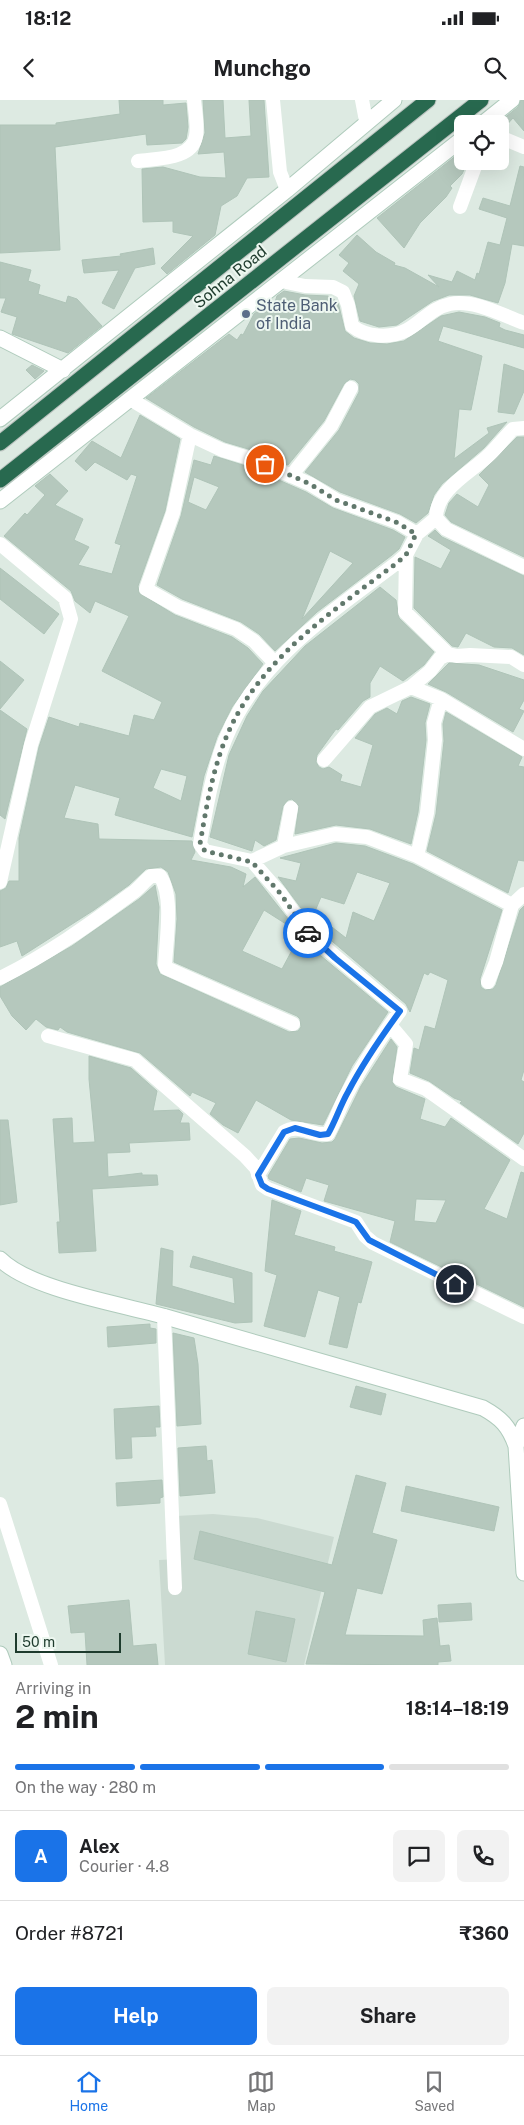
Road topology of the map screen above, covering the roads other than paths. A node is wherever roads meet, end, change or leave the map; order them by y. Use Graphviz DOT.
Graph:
graph roads {
  1 [pos="194,100"];
  2 [pos="273,100"];
  3 [pos="362,100"];
  4 [pos="394,100"];
  5 [pos="428,100"];
  6 [pos="481,100"];
  7 [pos="512,100"];
  8 [pos="493,115"];
  9 [pos="366,121"];
  10 [pos="509,140"];
  11 [pos="454,145"];
  12 [pos="524,146"];
  13 [pos="138,161"];
  14 [pos="474,170"];
  15 [pos="287,190"];
  16 [pos="460,207"];
  17 [pos="281,281"];
  18 [pos="524,323"];
  19 [pos="0,338"];
  20 [pos="63,370"];
  21 [pos="350,388"];
  22 [pos="130,399"];
  23 [pos="0,419"];
  24 [pos="524,428"];
  25 [pos="190,435"];
  26 [pos="0,443"];
  27 [pos="291,476"];
  28 [pos="0,480"];
  29 [pos="0,501"];
  30 [pos="436,518"];
  31 [pos="416,534"];
  32 [pos="0,544"];
  33 [pos="406,555"];
  34 [pos="524,568"];
  35 [pos="448,654"];
  36 [pos="275,663"];
  37 [pos="524,665"];
  38 [pos="411,687"];
  39 [pos="441,699"];
  40 [pos="524,749"];
  41 [pos="324,760"];
  42 [pos="291,808"];
  43 [pos="284,846"];
  44 [pos="417,856"];
  45 [pos="252,862"];
  46 [pos="0,882"];
  47 [pos="524,894"];
  48 [pos="512,905"];
  49 [pos="0,978"];
  50 [pos="488,982"];
  51 [pos="292,1024"];
  52 [pos="390,1025"];
  53 [pos="48,1036"];
  54 [pos="524,1159"];
  55 [pos="258,1175"];
  56 [pos="0,1259"];
  57 [pos="164,1316"];
  58 [pos="524,1317"];
  59 [pos="524,1426"];
  60 [pos="516,1446"];
  61 [pos="0,1504"];
  62 [pos="524,1573"];
  63 [pos="175,1588"];
  64 [pos="0,1654"];
  65 [pos="4,1665"];
  66 [pos="52,1665"];
  1 -- 13 [label="street"];
  2 -- 15 [label="street"];
  3 -- 9 [label="street"];
  4 -- 9 [label="main road"];
  5 -- 26 [label="highway, Sohna Road"];
  6 -- 28 [label="highway, Sohna Road"];
  7 -- 8 [label="main road"];
  9 -- 15 [label="main road"];
  10 -- 12 [label="street"];
  11 -- 17 [label="main road"];
  14 -- 16 [label="street"];
  15 -- 20 [label="main road"];
  17 -- 18 [label="street"];
  17 -- 22 [label="main road"];
  19 -- 20 [label="main road"];
  20 -- 23 [label="main road"];
  21 -- 27 [label="street"];
  22 -- 25 [label="street"];
  22 -- 29 [label="main road"];
  24 -- 30 [label="street"];
  25 -- 27 [label="street"];
  25 -- 36 [label="street"];
  27 -- 31 [label="street"];
  30 -- 31 [label="street"];
  30 -- 34 [label="street"];
  31 -- 33 [label="street"];
  32 -- 46 [label="street"];
  33 -- 35 [label="street"];
  33 -- 36 [label="street"];
  35 -- 37 [label="street"];
  35 -- 38 [label="street"];
  36 -- 45 [label="street"];
  38 -- 39 [label="street"];
  38 -- 41 [label="street"];
  39 -- 40 [label="street"];
  39 -- 44 [label="street"];
  42 -- 43 [label="street"];
  43 -- 44 [label="street"];
  43 -- 45 [label="street"];
  44 -- 48 [label="street"];
  45 -- 52 [label="street"];
  47 -- 48 [label="street"];
  48 -- 50 [label="street"];
  49 -- 51 [label="street"];
  52 -- 54 [label="street"];
  52 -- 55 [label="street"];
  53 -- 55 [label="street"];
  55 -- 58 [label="street"];
  56 -- 57 [label="main road"];
  57 -- 60 [label="main road"];
  57 -- 63 [label="street"];
  59 -- 60 [label="main road"];
  60 -- 62 [label="main road"];
  61 -- 66 [label="street"];
  64 -- 65 [label="main road"];
}
